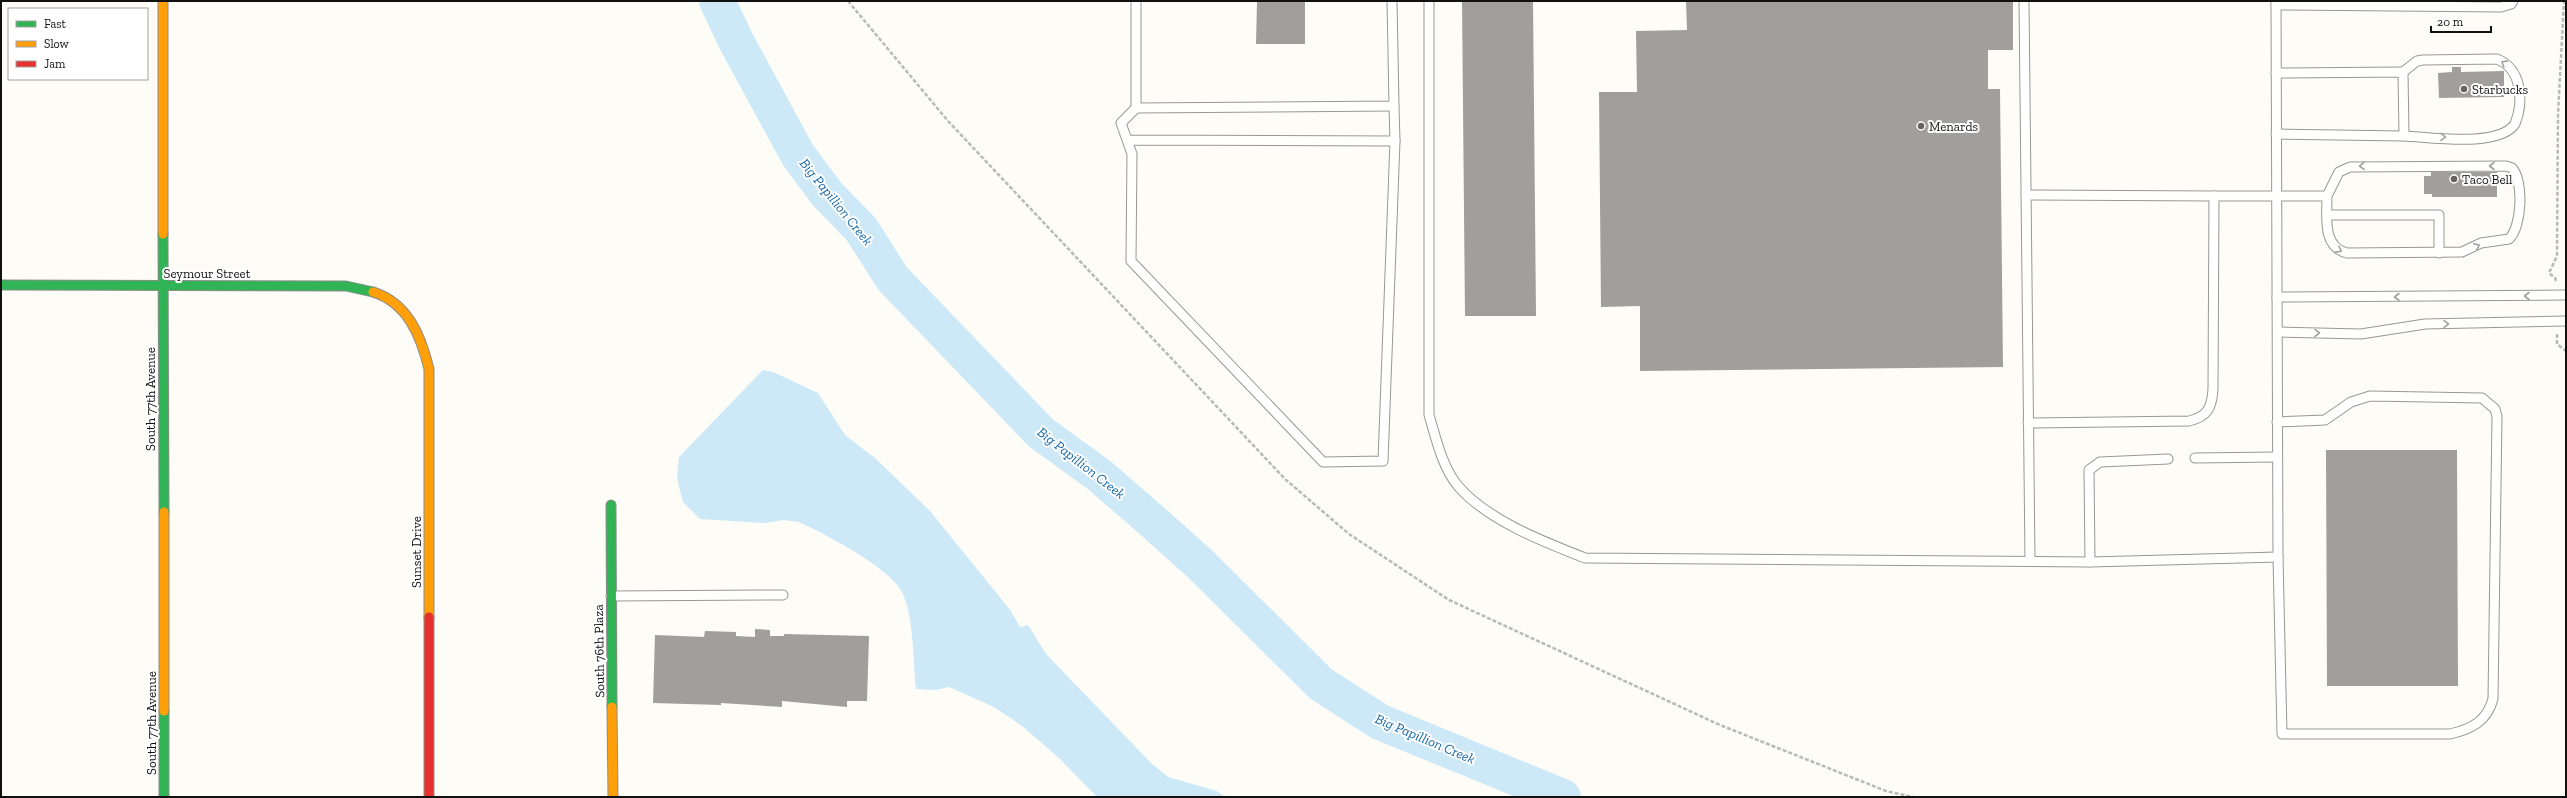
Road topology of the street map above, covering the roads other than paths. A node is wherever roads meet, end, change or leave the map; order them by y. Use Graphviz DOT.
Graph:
graph roads {
  1 [pos="163,1"];
  2 [pos="1136,1"];
  3 [pos="1392,1"];
  4 [pos="1429,1"];
  5 [pos="2024,1"];
  6 [pos="2513,1"];
  7 [pos="2276,3"];
  8 [pos="2403,72"];
  9 [pos="2276,73"];
  10 [pos="1394,106"];
  11 [pos="1136,108"];
  12 [pos="2276,134"];
  13 [pos="2404,136"];
  14 [pos="1127,140"];
  15 [pos="1395,141"];
  16 [pos="2026,196"];
  17 [pos="2214,196"];
  18 [pos="2277,196"];
  19 [pos="2327,196"];
  20 [pos="2327,215"];
  21 [pos="2439,253"];
  22 [pos="1,285"];
  23 [pos="162,286"];
  24 [pos="2566,295"];
  25 [pos="2277,298"];
  26 [pos="405,312"];
  27 [pos="2566,321"];
  28 [pos="2278,332"];
  29 [pos="2277,422"];
  30 [pos="2028,423"];
  31 [pos="2277,457"];
  32 [pos="2195,458"];
  33 [pos="2168,459"];
  34 [pos="610,505"];
  35 [pos="2278,556"];
  36 [pos="2030,561"];
  37 [pos="2090,562"];
  38 [pos="783,595"];
  39 [pos="611,596"];
  40 [pos="164,797"];
  41 [pos="429,797"];
  42 [pos="613,797"];
  1 -- 23 [label="street, South 77th Avenue"];
  2 -- 11 [label="lane"];
  3 -- 10 [label="lane"];
  4 -- 36 [label="lane"];
  5 -- 16 [label="lane"];
  6 -- 7 [label="lane"];
  7 -- 9 [label="lane"];
  8 -- 9 [label="lane"];
  8 -- 13 [label="lane"];
  13 -- 8 [label="lane, one-way"];
  9 -- 12 [label="lane"];
  10 -- 11 [label="lane"];
  10 -- 15 [label="lane"];
  11 -- 14 [label="lane"];
  12 -- 13 [label="lane"];
  12 -- 18 [label="lane"];
  14 -- 15 [label="lane"];
  14 -- 15 [label="lane"];
  16 -- 17 [label="lane"];
  16 -- 30 [label="lane"];
  17 -- 18 [label="lane"];
  17 -- 30 [label="lane"];
  18 -- 19 [label="lane"];
  18 -- 25 [label="lane"];
  19 -- 20 [label="lane"];
  21 -- 19 [label="lane, one-way"];
  20 -- 21 [label="lane, one-way"];
  20 -- 21 [label="lane"];
  22 -- 23 [label="street, Seymour Street"];
  23 -- 26 [label="street, Seymour Street"];
  23 -- 40 [label="street, South 77th Avenue"];
  24 -- 25 [label="lane, one-way"];
  25 -- 28 [label="lane"];
  26 -- 41 [label="street, Sunset Drive"];
  28 -- 27 [label="lane, one-way"];
  28 -- 29 [label="lane"];
  29 -- 31 [label="lane"];
  29 -- 35 [label="lane"];
  30 -- 36 [label="lane"];
  31 -- 32 [label="lane"];
  31 -- 35 [label="lane"];
  33 -- 37 [label="lane"];
  34 -- 39 [label="street, South 76th Plaza"];
  35 -- 37 [label="lane"];
  36 -- 37 [label="lane"];
  38 -- 39 [label="lane"];
  39 -- 42 [label="street, South 76th Plaza"];
}
